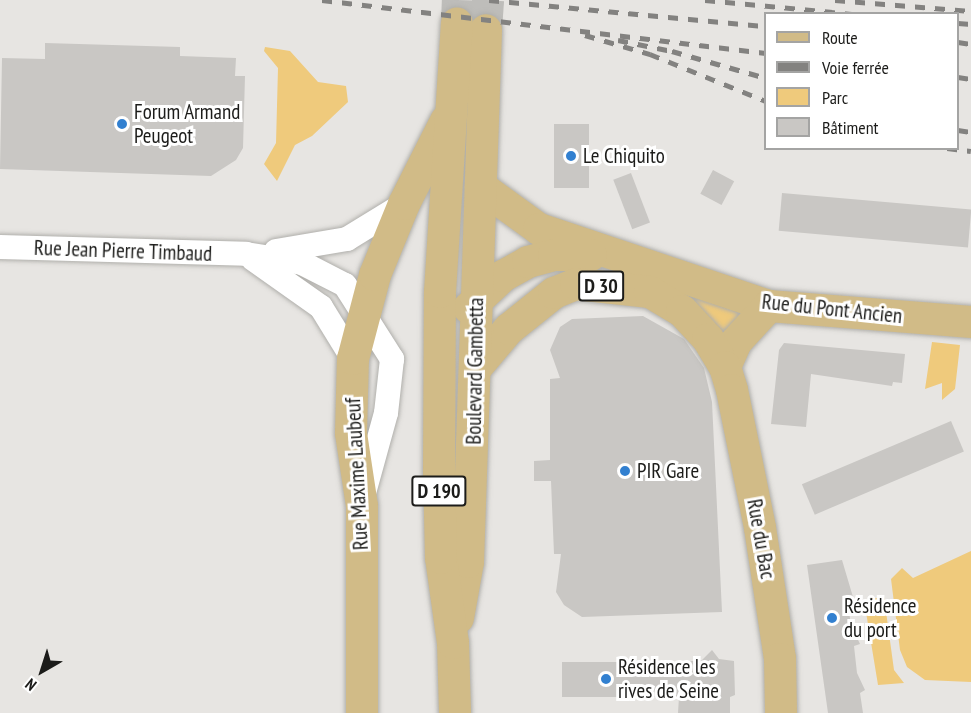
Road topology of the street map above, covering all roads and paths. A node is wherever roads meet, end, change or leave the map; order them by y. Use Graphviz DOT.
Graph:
graph roads {
  1 [pos="452,109"];
  2 [pos="481,187"];
  3 [pos="404,204"];
  4 [pos="0,247"];
  5 [pos="246,254"];
  6 [pos="627,257"];
  7 [pos="476,300"];
  8 [pos="770,306"];
  9 [pos="364,310"];
  10 [pos="971,322"];
  11 [pos="440,339"];
  12 [pos="354,359"];
  13 [pos="725,367"];
  14 [pos="476,368"];
  15 [pos="362,506"];
  16 [pos="453,643"];
  17 [pos="362,713"];
  18 [pos="455,713"];
  19 [pos="781,713"];
  1 -- 2 [label="main road, Boulevard Gambetta / D 190"];
  1 -- 3 [label="main road, Rue Maxime Laubeuf"];
  1 -- 11 [label="main road, Boulevard Gambetta / D 190"];
  2 -- 6 [label="main road, Rue du Pont Ancien / D 30"];
  2 -- 7 [label="main road, Boulevard Gambetta / D 190"];
  3 -- 5 [label="street, Rue Jean Pierre Timbaud"];
  3 -- 9 [label="main road, Rue Maxime Laubeuf"];
  4 -- 5 [label="street, Rue Jean Pierre Timbaud"];
  5 -- 9 [label="street, Rue Jean Pierre Timbaud"];
  5 -- 12 [label="street"];
  6 -- 7 [label="main road, Rue du Pont Ancien / D 30"];
  6 -- 8 [label="main road, Rue du Pont Ancien / D 30"];
  7 -- 11 [label="main road, Rue du Pont Ancien / D 30"];
  7 -- 14 [label="main road, Boulevard Gambetta / D 190"];
  8 -- 10 [label="main road, Rue du Pont Ancien / D 30"];
  8 -- 13 [label="main road"];
  9 -- 12 [label="main road, Rue Maxime Laubeuf"];
  9 -- 15 [label="street, Rue Jean Pierre Timbaud"];
  11 -- 16 [label="main road, Boulevard Gambetta / D 190"];
  12 -- 15 [label="main road, Rue Maxime Laubeuf"];
  13 -- 14 [label="main road, D 30"];
  13 -- 19 [label="main road, Rue du Bac"];
  14 -- 16 [label="main road, Boulevard Gambetta / D 190"];
  15 -- 17 [label="main road, Rue Maxime Laubeuf"];
  16 -- 18 [label="main road, D 190"];
}
